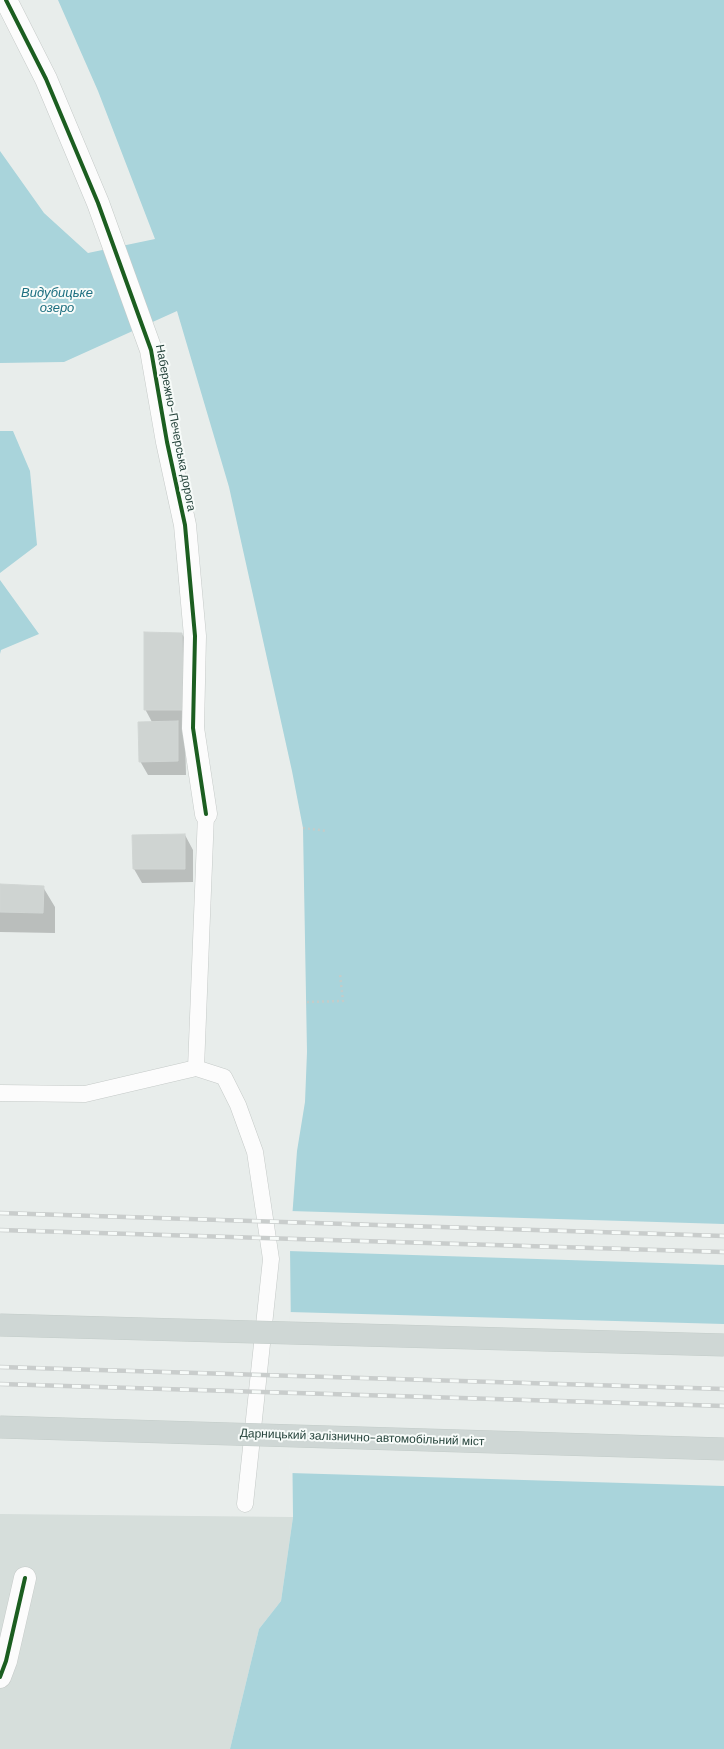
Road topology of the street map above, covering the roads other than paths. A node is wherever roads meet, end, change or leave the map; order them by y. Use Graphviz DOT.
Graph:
graph roads {
  1 [pos="6,0"];
  2 [pos="206,814"];
  3 [pos="196,1068"];
  4 [pos="0,1093"];
  5 [pos="0,1324"];
  6 [pos="724,1345"];
  7 [pos="0,1427"];
  8 [pos="724,1449"];
  9 [pos="245,1504"];
  10 [pos="25,1578"];
  11 [pos="0,1677"];
  1 -- 2 [label="street, Набережно-Печерська дорога"];
  2 -- 3 [label="lane"];
  3 -- 4 [label="lane"];
  3 -- 9 [label="lane"];
  5 -- 6 [label="main road, bridge"];
  7 -- 8 [label="main road, Дарницький залізнично-автомобільний міст, bridge"];
  10 -- 11 [label="street"];
}
